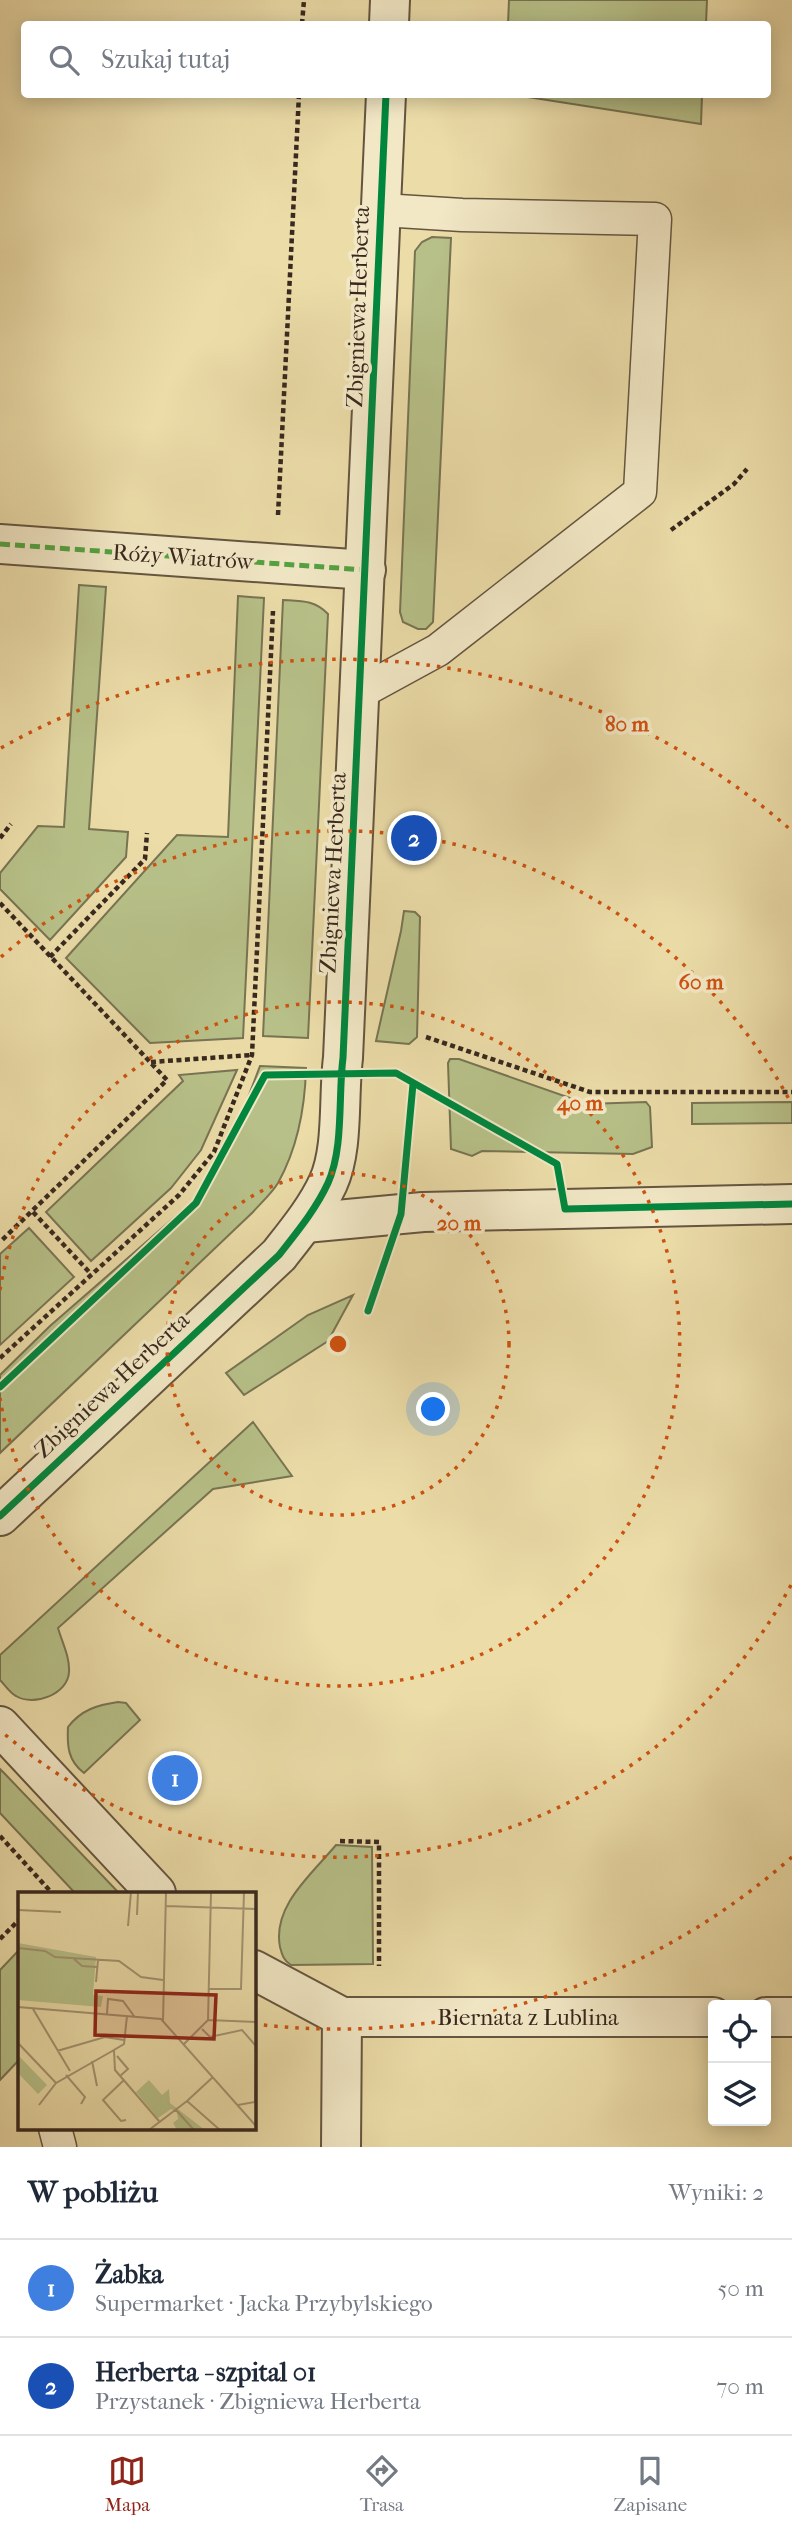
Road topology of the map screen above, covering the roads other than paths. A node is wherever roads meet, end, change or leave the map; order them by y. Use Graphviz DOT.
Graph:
graph roads {
  1 [pos="390,0"];
  2 [pos="389,21"];
  3 [pos="386,98"];
  4 [pos="382,209"];
  5 [pos="0,544"];
  6 [pos="366,570"];
  7 [pos="361,692"];
  8 [pos="792,1204"];
  9 [pos="305,1223"];
  10 [pos="0,1516"];
  11 [pos="0,1726"];
  12 [pos="155,1892"];
  13 [pos="256,1971"];
  14 [pos="342,2017"];
  15 [pos="708,2017"];
  16 [pos="771,2017"];
  17 [pos="792,2017"];
  18 [pos="56,2130"];
  19 [pos="60,2147"];
  20 [pos="341,2147"];
  1 -- 2 [label="street"];
  3 -- 4 [label="street, Zbigniewa Herberta"];
  4 -- 6 [label="street, Zbigniewa Herberta"];
  4 -- 7 [label="lane"];
  5 -- 6 [label="street, Róży Wiatrów"];
  6 -- 7 [label="street, Zbigniewa Herberta"];
  7 -- 9 [label="street, Zbigniewa Herberta"];
  8 -- 9 [label="street"];
  9 -- 10 [label="street, Zbigniewa Herberta"];
  11 -- 12 [label="street"];
  13 -- 14 [label="street"];
  14 -- 15 [label="street, Biernata z Lublina"];
  14 -- 20 [label="street"];
  16 -- 17 [label="street"];
  18 -- 19 [label="lane"];
}
